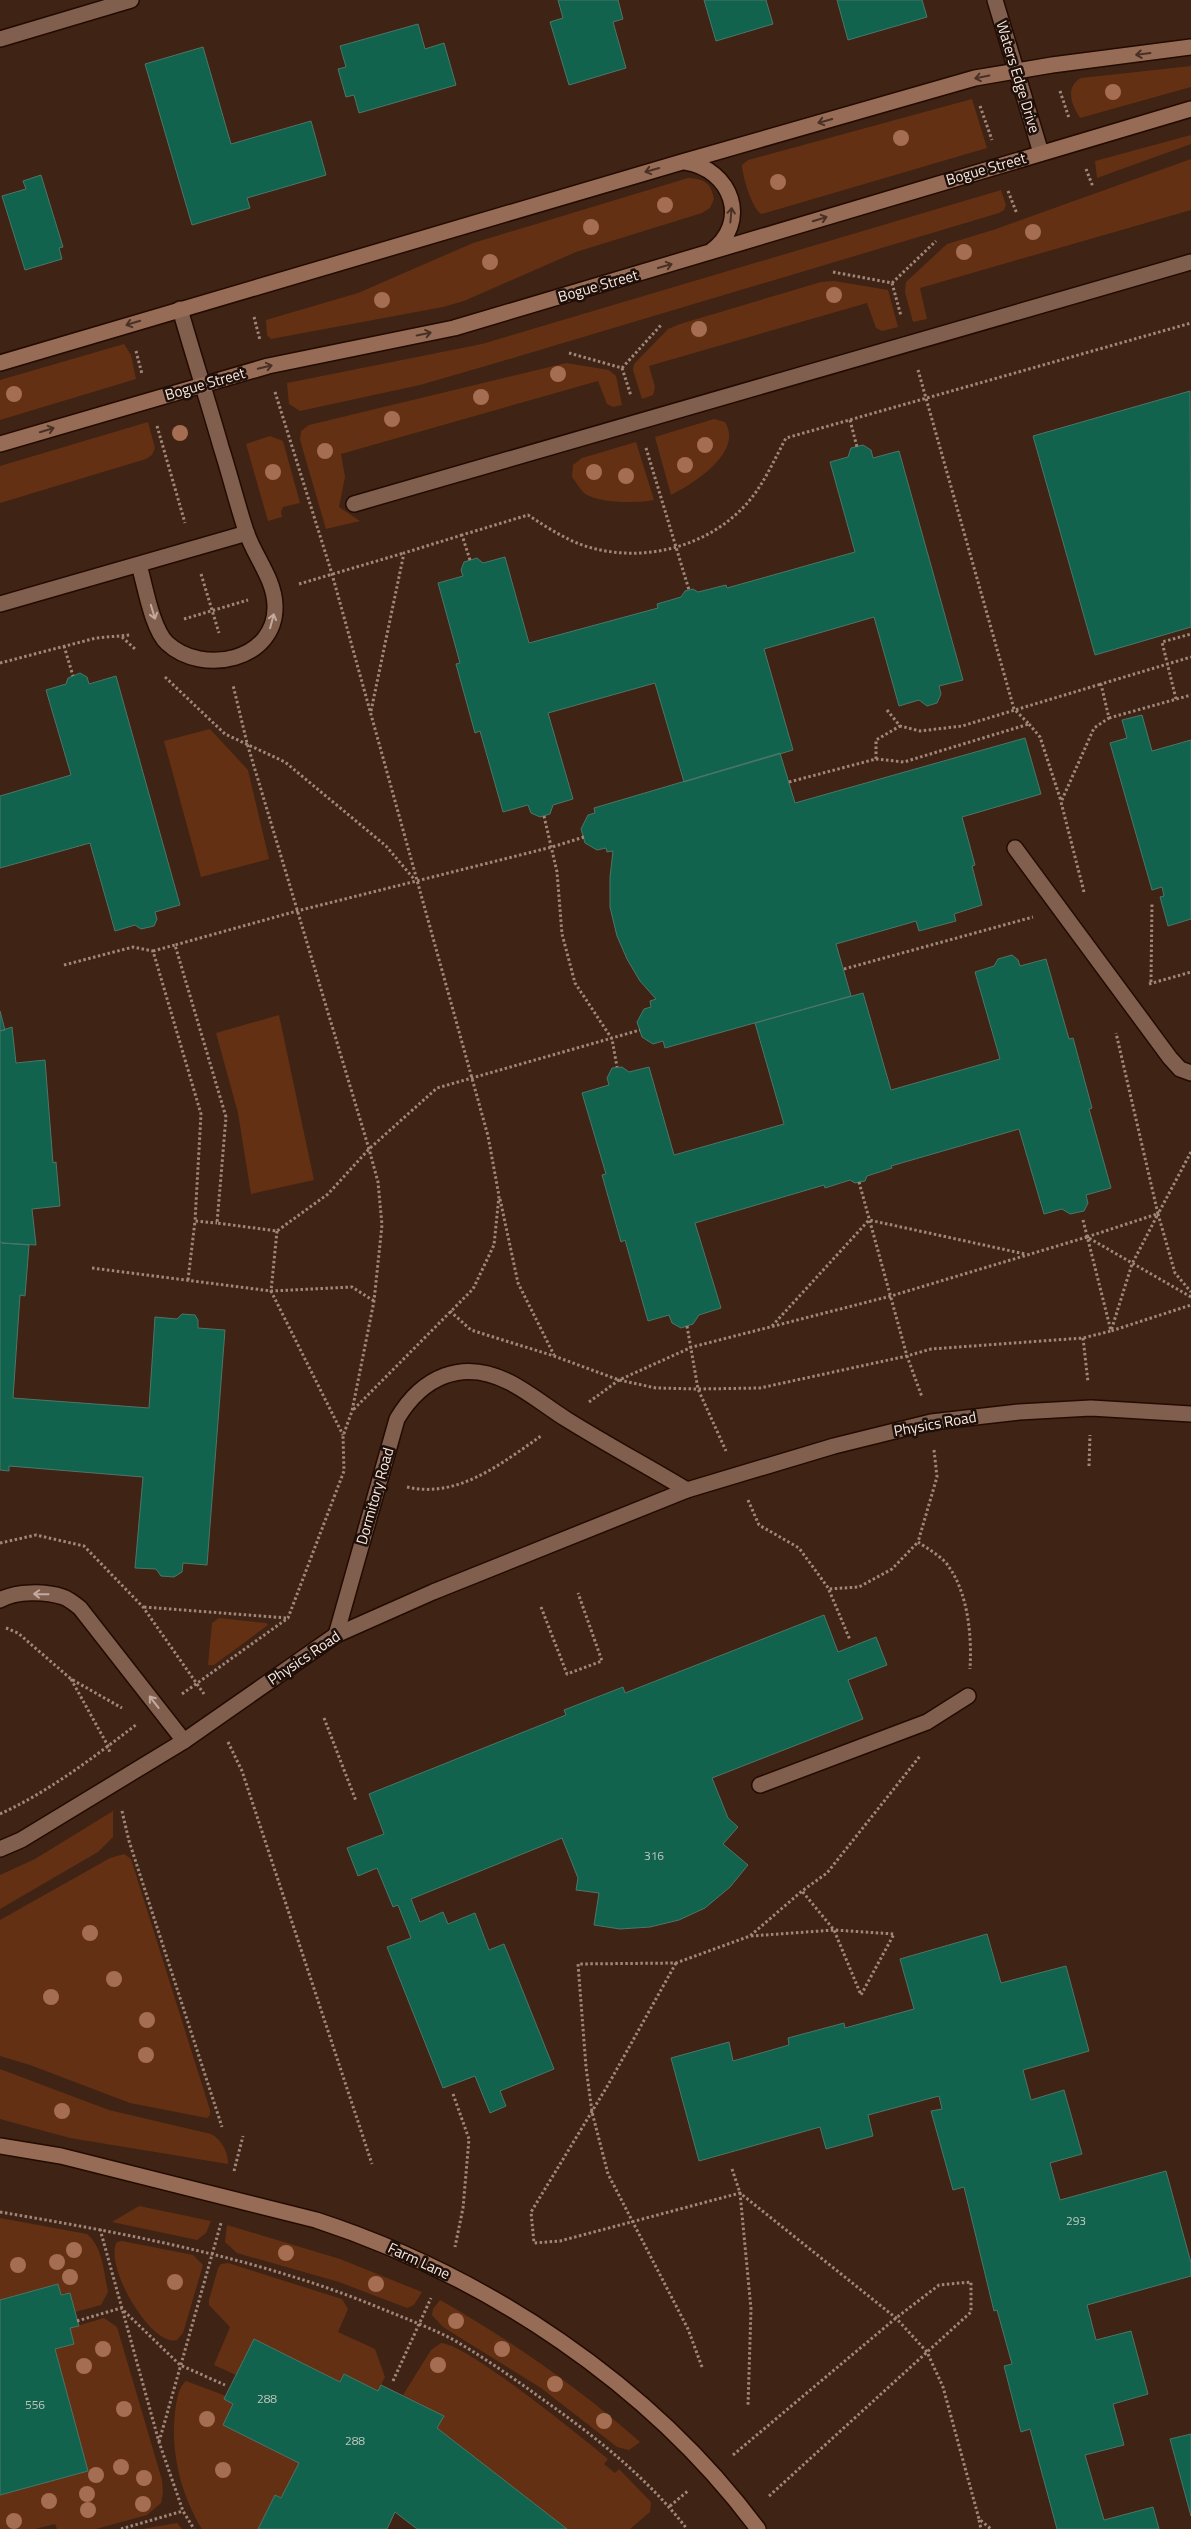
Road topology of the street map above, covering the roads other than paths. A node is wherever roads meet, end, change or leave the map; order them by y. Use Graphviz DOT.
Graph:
graph roads {
  1 [pos="131,0"];
  2 [pos="995,0"];
  3 [pos="0,39"];
  4 [pos="1191,47"];
  5 [pos="1015,70"];
  6 [pos="1191,109"];
  7 [pos="1041,153"];
  8 [pos="682,162"];
  9 [pos="706,254"];
  10 [pos="1191,262"];
  11 [pos="180,309"];
  12 [pos="0,363"];
  13 [pos="201,385"];
  14 [pos="0,444"];
  15 [pos="354,504"];
  16 [pos="246,533"];
  17 [pos="139,565"];
  18 [pos="0,604"];
  19 [pos="1014,848"];
  20 [pos="1191,1073"];
  21 [pos="1191,1414"];
  22 [pos="687,1490"];
  23 [pos="0,1600"];
  24 [pos="336,1635"];
  25 [pos="968,1696"];
  26 [pos="184,1741"];
  27 [pos="760,1784"];
  28 [pos="0,1849"];
  29 [pos="0,2146"];
  30 [pos="758,2529"];
  1 -- 3 [label="street"];
  2 -- 5 [label="street, Waters Edge Drive"];
  4 -- 5 [label="street, one-way"];
  5 -- 7 [label="street, Waters Edge Drive"];
  5 -- 8 [label="street, one-way"];
  6 -- 7 [label="street, Bogue Street"];
  9 -- 7 [label="street, Bogue Street, one-way"];
  9 -- 8 [label="street, one-way"];
  8 -- 11 [label="street, one-way"];
  13 -- 9 [label="street, Bogue Street, one-way"];
  10 -- 15 [label="street"];
  11 -- 12 [label="street, one-way"];
  11 -- 13 [label="street"];
  14 -- 13 [label="street, Bogue Street, one-way"];
  13 -- 16 [label="street"];
  16 -- 17 [label="street"];
  17 -- 16 [label="street, one-way"];
  17 -- 18 [label="street"];
  19 -- 20 [label="street"];
  21 -- 22 [label="street, Physics Road"];
  22 -- 24 [label="street, Physics Road"];
  22 -- 24 [label="street, Dormitory Road"];
  26 -- 23 [label="street, one-way"];
  24 -- 26 [label="street, Physics Road"];
  25 -- 27 [label="street"];
  26 -- 28 [label="street, Physics Road"];
  29 -- 30 [label="street, Farm Lane"];
}
